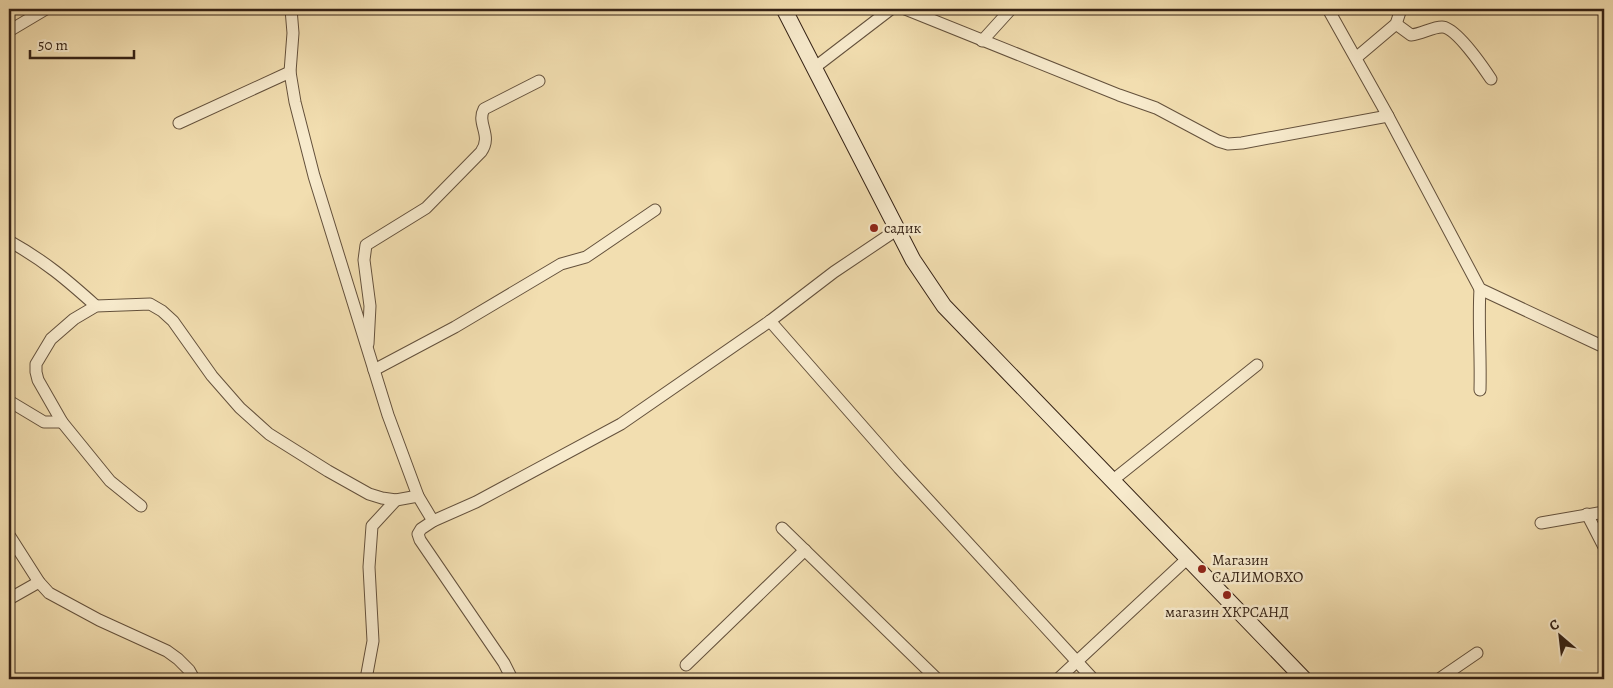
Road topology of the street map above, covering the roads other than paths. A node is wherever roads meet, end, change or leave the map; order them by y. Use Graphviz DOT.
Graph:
graph roads {
  1 [pos="46,9"];
  2 [pos="291,9"];
  3 [pos="784,9"];
  4 [pos="891,9"];
  5 [pos="905,9"];
  6 [pos="1011,9"];
  7 [pos="1328,9"];
  8 [pos="1400,9"];
  9 [pos="1396,24"];
  10 [pos="9,31"];
  11 [pos="982,41"];
  12 [pos="1357,57"];
  13 [pos="814,68"];
  14 [pos="290,72"];
  15 [pos="1491,79"];
  16 [pos="539,81"];
  17 [pos="1388,116"];
  18 [pos="179,123"];
  19 [pos="656,210"];
  20 [pos="898,230"];
  21 [pos="9,241"];
  22 [pos="1480,289"];
  23 [pos="96,306"];
  24 [pos="770,321"];
  25 [pos="1604,347"];
  26 [pos="367,353"];
  27 [pos="1256,365"];
  28 [pos="374,370"];
  29 [pos="1480,390"];
  30 [pos="9,401"];
  31 [pos="62,422"];
  32 [pos="1113,480"];
  33 [pos="418,496"];
  34 [pos="396,500"];
  35 [pos="141,506"];
  36 [pos="1604,512"];
  37 [pos="1587,514"];
  38 [pos="433,521"];
  39 [pos="1541,522"];
  40 [pos="782,528"];
  41 [pos="9,535"];
  42 [pos="1604,547"];
  43 [pos="805,550"];
  44 [pos="1188,558"];
  45 [pos="39,582"];
  46 [pos="9,600"];
  47 [pos="1477,653"];
  48 [pos="1076,661"];
  49 [pos="686,665"];
  50 [pos="194,679"];
  51 [pos="366,679"];
  52 [pos="512,679"];
  53 [pos="937,679"];
  54 [pos="1058,679"];
  55 [pos="1093,679"];
  56 [pos="1304,679"];
  57 [pos="1439,679"];
  1 -- 10 [label="street"];
  2 -- 14 [label="street"];
  3 -- 13 [label="street"];
  4 -- 13 [label="street"];
  5 -- 11 [label="street"];
  6 -- 11 [label="street"];
  7 -- 12 [label="street"];
  8 -- 9 [label="street"];
  9 -- 12 [label="street"];
  9 -- 15 [label="street"];
  11 -- 17 [label="street"];
  12 -- 17 [label="street"];
  13 -- 20 [label="street"];
  14 -- 18 [label="street"];
  14 -- 26 [label="street"];
  16 -- 26 [label="street"];
  17 -- 22 [label="street"];
  19 -- 28 [label="street"];
  20 -- 24 [label="street"];
  20 -- 32 [label="street"];
  21 -- 23 [label="street"];
  22 -- 25 [label="street"];
  22 -- 29 [label="street"];
  23 -- 31 [label="street"];
  23 -- 34 [label="street"];
  24 -- 38 [label="street"];
  24 -- 48 [label="street"];
  26 -- 28 [label="street"];
  27 -- 32 [label="street"];
  28 -- 33 [label="street"];
  30 -- 31 [label="street"];
  31 -- 35 [label="street"];
  32 -- 44 [label="street"];
  33 -- 34 [label="street"];
  33 -- 38 [label="street"];
  34 -- 51 [label="street"];
  36 -- 37 [label="street"];
  37 -- 39 [label="street"];
  37 -- 42 [label="street"];
  38 -- 52 [label="street"];
  40 -- 43 [label="street"];
  41 -- 45 [label="street"];
  43 -- 49 [label="street"];
  43 -- 53 [label="street"];
  44 -- 48 [label="street"];
  44 -- 56 [label="street"];
  45 -- 46 [label="street"];
  45 -- 50 [label="street"];
  47 -- 57 [label="street"];
  48 -- 54 [label="street"];
  48 -- 55 [label="street"];
}
